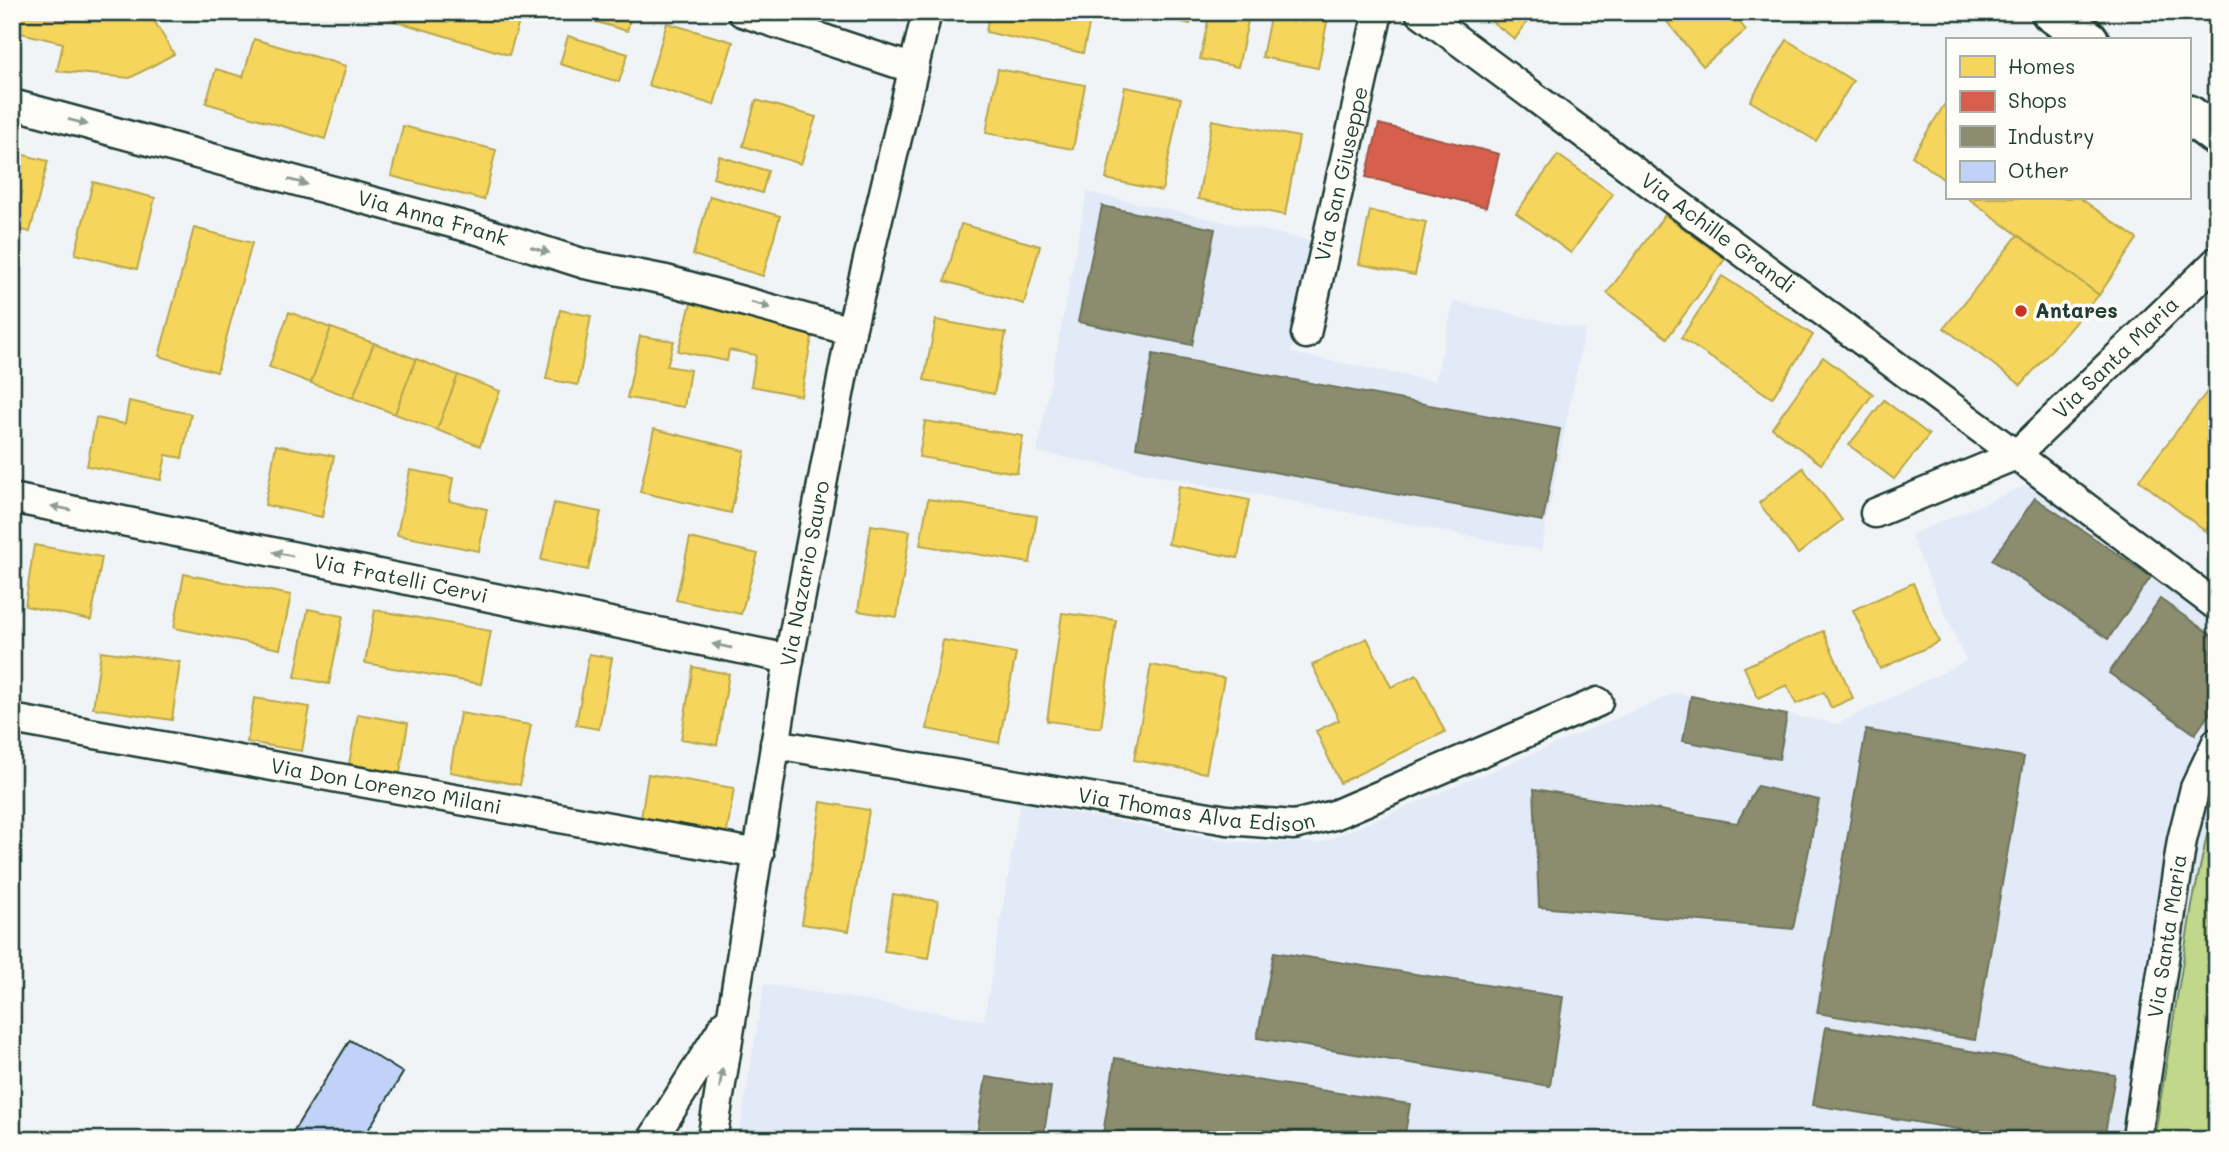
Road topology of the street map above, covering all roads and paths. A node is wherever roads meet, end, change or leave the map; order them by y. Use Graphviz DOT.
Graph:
graph roads {
  1 [pos="742,12"];
  2 [pos="927,12"];
  3 [pos="1378,12"];
  4 [pos="1420,12"];
  5 [pos="2051,12"];
  6 [pos="2086,38"];
  7 [pos="914,69"];
  8 [pos="12,104"];
  9 [pos="2190,116"];
  10 [pos="2217,136"];
  11 [pos="2217,261"];
  12 [pos="851,331"];
  13 [pos="1306,334"];
  14 [pos="2016,455"];
  15 [pos="12,498"];
  16 [pos="1875,513"];
  17 [pos="2217,606"];
  18 [pos="789,659"];
  19 [pos="1598,702"];
  20 [pos="12,719"];
  21 [pos="2217,742"];
  22 [pos="775,744"];
  23 [pos="759,854"];
  24 [pos="730,1016"];
  25 [pos="2137,1137"];
  26 [pos="652,1140"];
  27 [pos="712,1140"];
  1 -- 7 [label="street"];
  2 -- 7 [label="street, Via Nazario Sauro"];
  3 -- 13 [label="street, Via San Giuseppe"];
  4 -- 14 [label="street, Via Achille Grandi"];
  5 -- 6 [label="main road"];
  7 -- 12 [label="street, Via Nazario Sauro"];
  8 -- 12 [label="street, Via Anna Frank, one-way"];
  9 -- 10 [label="main road"];
  11 -- 14 [label="street, Via Santa Maria"];
  12 -- 18 [label="street, Via Nazario Sauro"];
  14 -- 16 [label="street, Via Santa Maria"];
  14 -- 17 [label="street"];
  18 -- 15 [label="street, Via Fratelli Cervi, one-way"];
  18 -- 22 [label="street, Via Nazario Sauro"];
  19 -- 22 [label="street, Via Thomas Alva Edison"];
  20 -- 23 [label="street, Via Don Lorenzo Milani"];
  21 -- 25 [label="street, Via Santa Maria"];
  22 -- 23 [label="street, Via Nazario Sauro"];
  23 -- 24 [label="street, Via Nazario Sauro"];
  24 -- 26 [label="street"];
  27 -- 24 [label="street, Via Nazario Sauro, one-way"];
}
